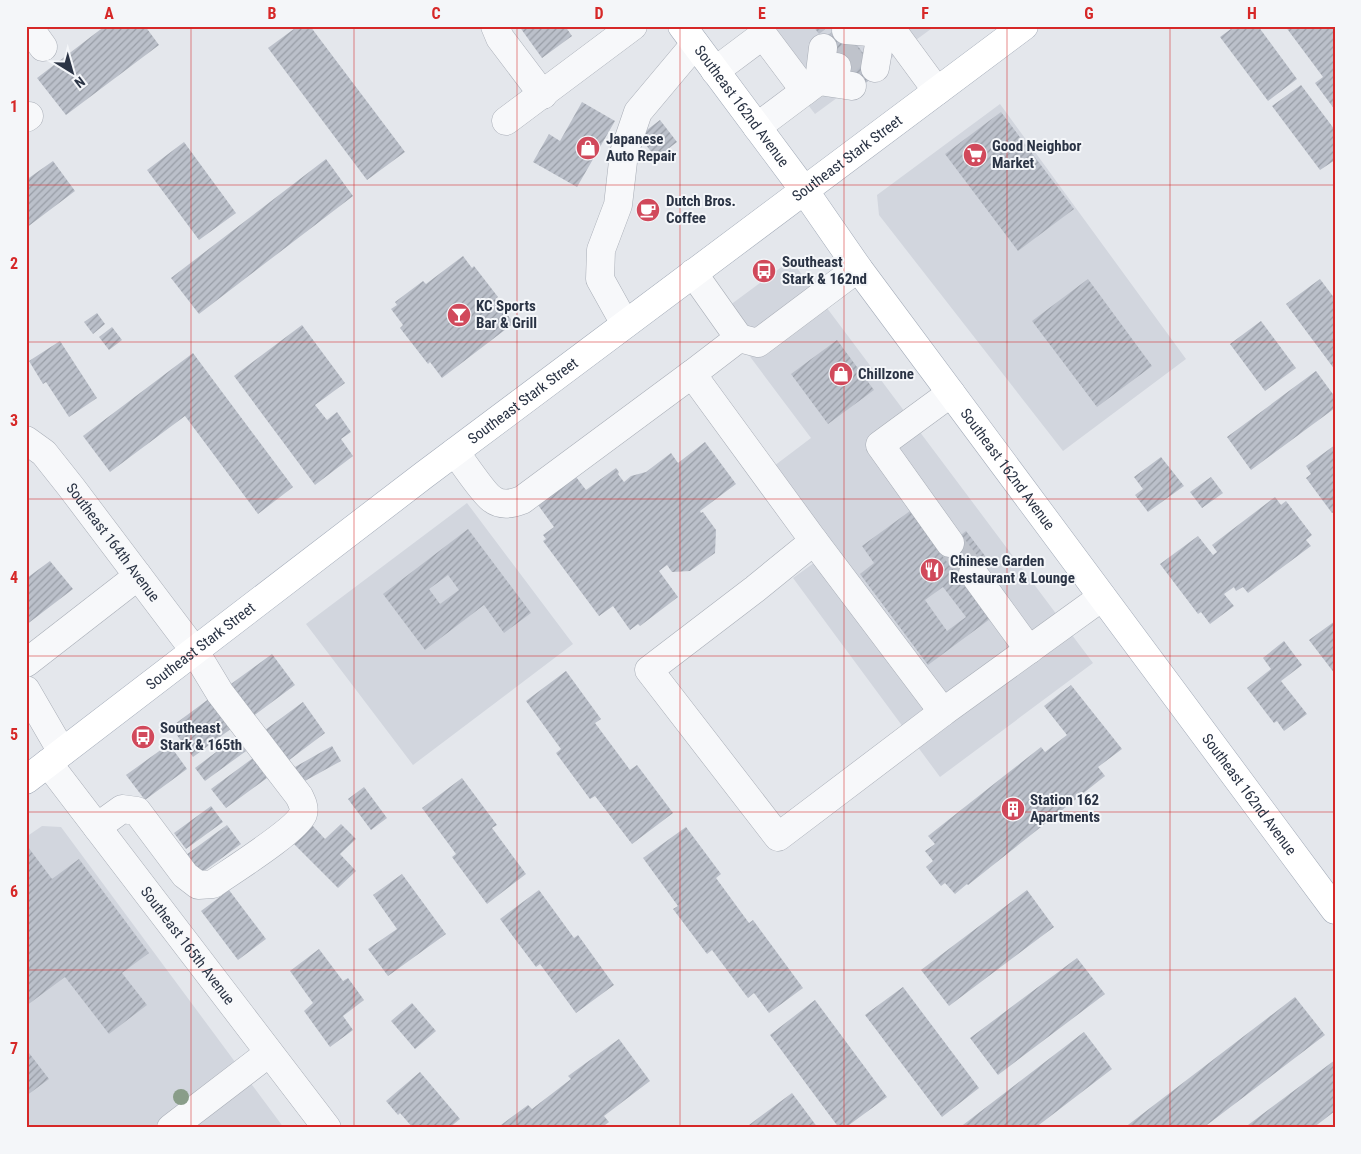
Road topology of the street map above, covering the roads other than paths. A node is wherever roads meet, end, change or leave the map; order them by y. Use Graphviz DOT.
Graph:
graph roads {
  1 [pos="495,26"];
  2 [pos="633,26"];
  3 [pos="1024,26"];
  4 [pos="691,33"];
  5 [pos="874,39"];
  6 [pos="715,71"];
  7 [pos="937,91"];
  8 [pos="543,95"];
  9 [pos="506,121"];
  10 [pos="757,127"];
  11 [pos="804,190"];
  12 [pos="858,268"];
  13 [pos="692,274"];
  14 [pos="625,324"];
  15 [pos="739,338"];
  16 [pos="692,374"];
  17 [pos="951,393"];
  18 [pos="26,440"];
  19 [pos="455,452"];
  20 [pos="814,541"];
  21 [pos="950,543"];
  22 [pos="973,573"];
  23 [pos="138,576"];
  24 [pos="1102,597"];
  25 [pos="194,650"];
  26 [pos="1029,650"];
  27 [pos="26,664"];
  28 [pos="26,690"];
  29 [pos="943,712"];
  30 [pos="55,758"];
  31 [pos="26,780"];
  32 [pos="97,827"];
  33 [pos="1335,910"];
  34 [pos="269,1053"];
  35 [pos="171,1128"];
  36 [pos="326,1128"];
  1 -- 8 [label="street"];
  2 -- 8 [label="street"];
  3 -- 7 [label="main road, Southeast Stark Street"];
  4 -- 6 [label="main road, Southeast 162nd Avenue"];
  4 -- 14 [label="street"];
  5 -- 7 [label="street"];
  6 -- 10 [label="main road, Southeast 162nd Avenue"];
  6 -- 10 [label="street"];
  7 -- 11 [label="main road, Southeast Stark Street"];
  8 -- 9 [label="street"];
  10 -- 11 [label="main road, Southeast 162nd Avenue"];
  11 -- 12 [label="main road, Southeast 162nd Avenue"];
  11 -- 13 [label="main road, Southeast Stark Street"];
  12 -- 15 [label="street"];
  12 -- 17 [label="main road, Southeast 162nd Avenue"];
  13 -- 14 [label="main road, Southeast Stark Street"];
  13 -- 15 [label="street"];
  14 -- 19 [label="main road, Southeast Stark Street"];
  15 -- 16 [label="street"];
  16 -- 19 [label="street"];
  16 -- 20 [label="street"];
  17 -- 21 [label="street"];
  17 -- 24 [label="main road, Southeast 162nd Avenue"];
  18 -- 23 [label="street, Southeast 164th Avenue"];
  19 -- 25 [label="main road, Southeast Stark Street"];
  20 -- 29 [label="street"];
  20 -- 29 [label="street"];
  22 -- 26 [label="street"];
  23 -- 25 [label="street, Southeast 164th Avenue"];
  23 -- 27 [label="street"];
  24 -- 26 [label="street"];
  24 -- 33 [label="main road, Southeast 162nd Avenue"];
  25 -- 30 [label="main road, Southeast Stark Street"];
  25 -- 32 [label="street, Southeast 164th Avenue"];
  26 -- 29 [label="street"];
  28 -- 30 [label="street, Southeast 165th Avenue"];
  30 -- 31 [label="main road, Southeast Stark Street"];
  30 -- 32 [label="street, Southeast 165th Avenue"];
  32 -- 34 [label="street, Southeast 165th Avenue"];
  34 -- 35 [label="street"];
  34 -- 36 [label="street, Southeast 165th Avenue"];
}
